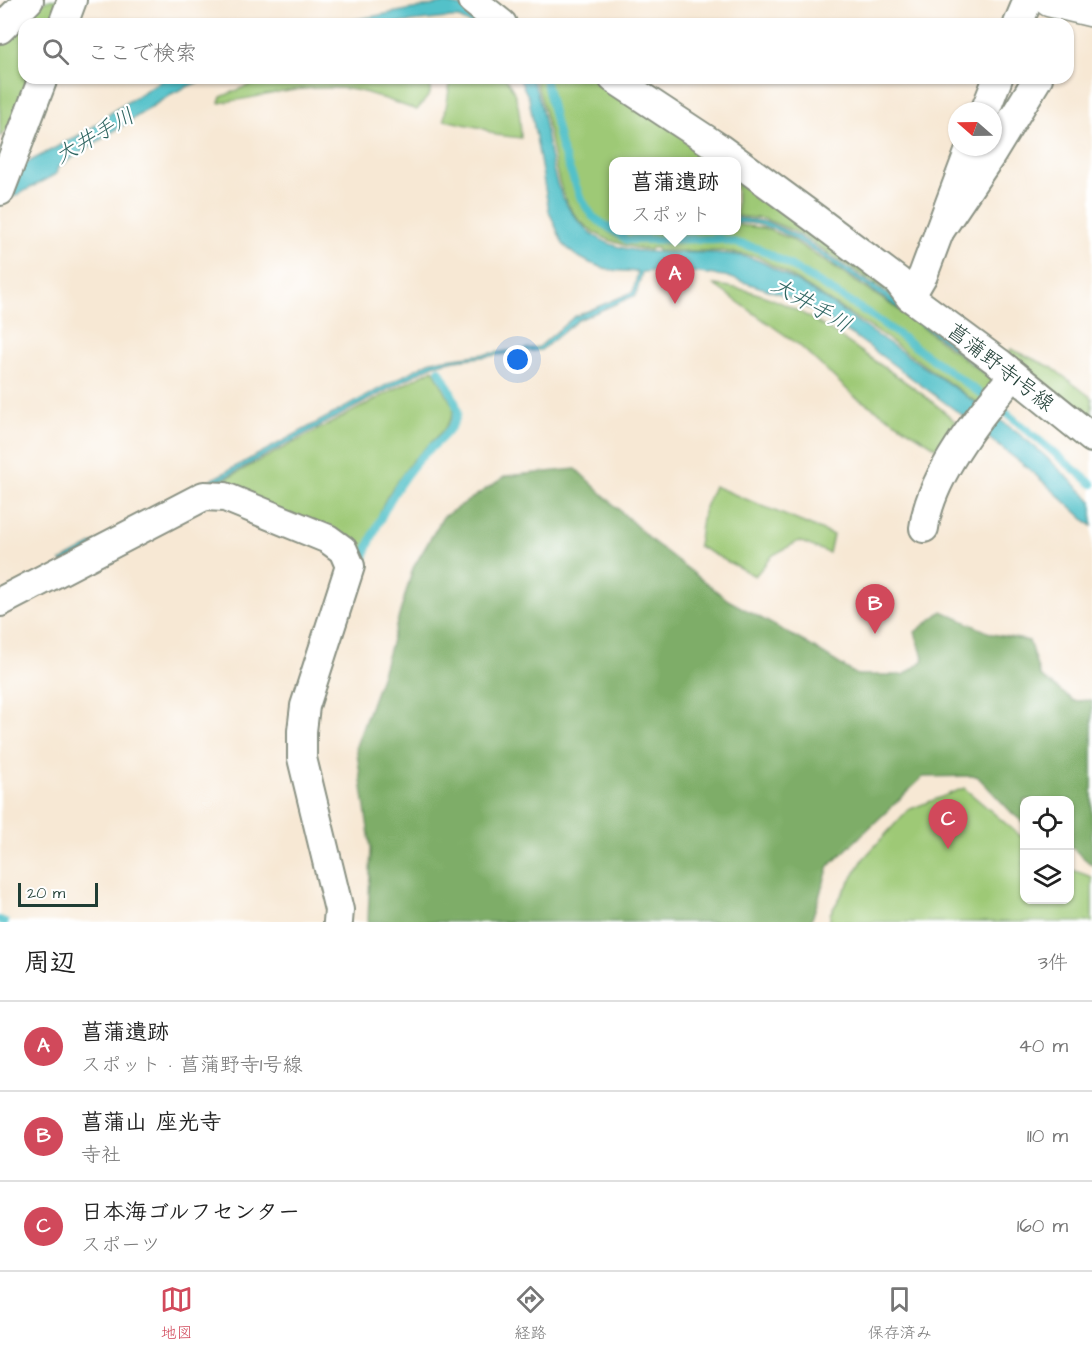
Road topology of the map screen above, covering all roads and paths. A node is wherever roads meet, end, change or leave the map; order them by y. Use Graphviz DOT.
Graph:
graph roads {
  1 [pos="29,0"];
  2 [pos="72,0"];
  3 [pos="472,0"];
  4 [pos="1028,0"];
  5 [pos="1050,0"];
  6 [pos="1092,10"];
  7 [pos="65,18"];
  8 [pos="494,18"];
  9 [pos="1020,18"];
  10 [pos="0,29"];
  11 [pos="40,84"];
  12 [pos="622,84"];
  13 [pos="996,84"];
  14 [pos="1034,84"];
  15 [pos="989,102"];
  16 [pos="10,151"];
  17 [pos="968,156"];
  18 [pos="731,157"];
  19 [pos="741,164"];
  20 [pos="0,191"];
  21 [pos="939,232"];
  22 [pos="910,297"];
  23 [pos="1014,375"];
  24 [pos="1092,438"];
  25 [pos="924,528"];
  26 [pos="0,602"];
  27 [pos="338,922"];
  1 -- 10 [label="street"];
  2 -- 7 [label="street"];
  3 -- 8 [label="street"];
  4 -- 9 [label="street"];
  5 -- 6 [label="highway"];
  11 -- 16 [label="street"];
  12 -- 18 [label="street, 菖蒲野寺1号線"];
  13 -- 15 [label="street"];
  14 -- 21 [label="street"];
  16 -- 20 [label="street"];
  17 -- 21 [label="street"];
  19 -- 22 [label="street, 菖蒲野寺1号線"];
  21 -- 22 [label="street"];
  22 -- 23 [label="street, 菖蒲野寺1号線"];
  23 -- 24 [label="street, 菖蒲野寺1号線"];
  23 -- 25 [label="street"];
  26 -- 27 [label="street"];
}
